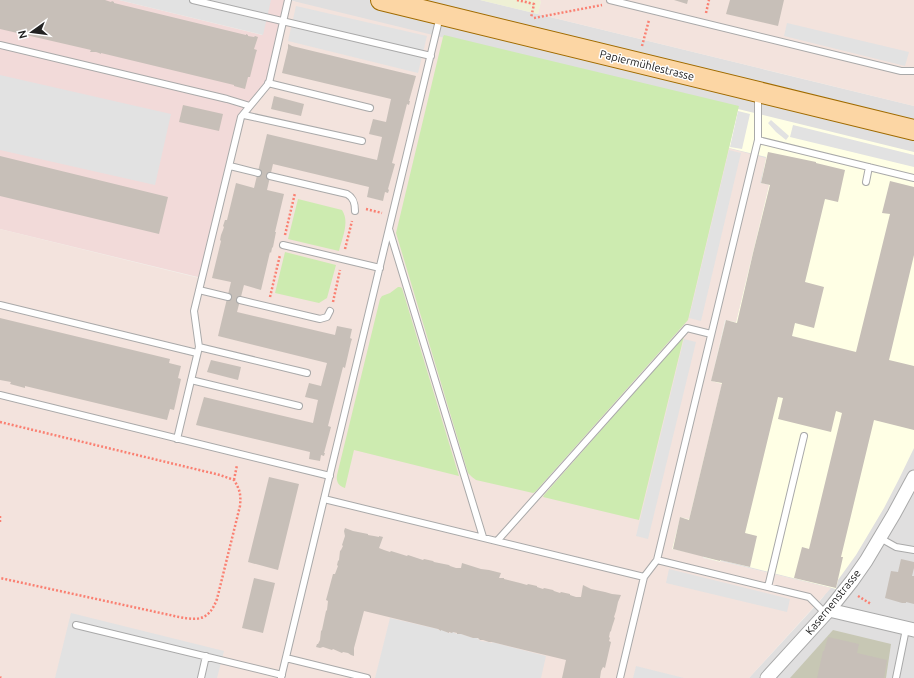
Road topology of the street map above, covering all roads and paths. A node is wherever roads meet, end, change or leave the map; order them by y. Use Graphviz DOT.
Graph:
graph roads {
  1 [pos="193,0"];
  2 [pos="288,0"];
  3 [pos="381,0"];
  4 [pos="517,0"];
  5 [pos="610,0"];
  6 [pos="617,2"];
  7 [pos="652,10"];
  8 [pos="441,15"];
  9 [pos="283,22"];
  10 [pos="0,45"];
  11 [pos="641,49"];
  12 [pos="431,56"];
  13 [pos="914,71"];
  14 [pos="268,83"];
  15 [pos="757,91"];
  16 [pos="250,106"];
  17 [pos="370,108"];
  18 [pos="244,115"];
  19 [pos="914,130"];
  20 [pos="758,140"];
  21 [pos="362,142"];
  22 [pos="230,166"];
  23 [pos="869,167"];
  24 [pos="258,172"];
  25 [pos="270,176"];
  26 [pos="914,178"];
  27 [pos="866,182"];
  28 [pos="355,209"];
  29 [pos="392,215"];
  30 [pos="389,229"];
  31 [pos="283,244"];
  32 [pos="380,268"];
  33 [pos="199,290"];
  34 [pos="228,297"];
  35 [pos="240,300"];
  36 [pos="0,305"];
  37 [pos="330,311"];
  38 [pos="711,334"];
  39 [pos="198,350"];
  40 [pos="307,373"];
  41 [pos="191,380"];
  42 [pos="0,395"];
  43 [pos="299,406"];
  44 [pos="0,422"];
  45 [pos="804,436"];
  46 [pos="177,439"];
  47 [pos="240,454"];
  48 [pos="330,476"];
  49 [pos="914,477"];
  50 [pos="234,480"];
  51 [pos="324,499"];
  52 [pos="0,516"];
  53 [pos="0,522"];
  54 [pos="483,537"];
  55 [pos="880,538"];
  56 [pos="497,541"];
  57 [pos="914,550"];
  58 [pos="657,560"];
  59 [pos="644,577"];
  60 [pos="0,578"];
  61 [pos="768,587"];
  62 [pos="828,612"];
  63 [pos="76,625"];
  64 [pos="910,629"];
  65 [pos="206,656"];
  66 [pos="286,658"];
  67 [pos="281,676"];
  68 [pos="202,678"];
  69 [pos="367,678"];
  70 [pos="620,678"];
  71 [pos="767,678"];
  72 [pos="896,678"];
  1 -- 9 [label="lane"];
  2 -- 9 [label="lane"];
  3 -- 8 [label="main road, Papiermühlestrasse"];
  4 -- 6 [label="path"];
  5 -- 6 [label="lane"];
  6 -- 7 [label="lane"];
  7 -- 11 [label="path"];
  7 -- 13 [label="lane"];
  8 -- 12 [label="lane"];
  8 -- 15 [label="main road, Papiermühlestrasse"];
  9 -- 12 [label="lane"];
  9 -- 14 [label="lane"];
  10 -- 16 [label="lane"];
  12 -- 29 [label="lane"];
  14 -- 16 [label="lane"];
  14 -- 17 [label="lane"];
  15 -- 19 [label="main road, Papiermühlestrasse"];
  15 -- 20 [label="lane"];
  16 -- 18 [label="lane"];
  18 -- 21 [label="lane"];
  18 -- 22 [label="lane"];
  20 -- 23 [label="lane"];
  20 -- 38 [label="lane"];
  22 -- 24 [label="lane"];
  22 -- 33 [label="lane"];
  23 -- 26 [label="lane"];
  23 -- 27 [label="lane"];
  25 -- 28 [label="lane"];
  28 -- 29 [label="path"];
  29 -- 30 [label="lane"];
  30 -- 32 [label="lane"];
  30 -- 54 [label="lane"];
  31 -- 32 [label="lane"];
  32 -- 48 [label="lane"];
  33 -- 34 [label="lane"];
  33 -- 39 [label="lane"];
  35 -- 37 [label="lane"];
  36 -- 39 [label="lane"];
  38 -- 56 [label="lane"];
  38 -- 58 [label="lane"];
  39 -- 40 [label="lane"];
  39 -- 41 [label="lane"];
  41 -- 43 [label="lane"];
  41 -- 46 [label="lane"];
  42 -- 46 [label="lane"];
  44 -- 50 [label="path"];
  45 -- 61 [label="lane"];
  46 -- 47 [label="lane"];
  47 -- 48 [label="lane"];
  47 -- 50 [label="path"];
  48 -- 51 [label="lane"];
  49 -- 55 [label="street, Kasernenstrasse"];
  50 -- 60 [label="path"];
  51 -- 54 [label="lane"];
  51 -- 66 [label="lane"];
  52 -- 53 [label="path"];
  54 -- 56 [label="lane"];
  55 -- 57 [label="lane"];
  55 -- 62 [label="street, Kasernenstrasse"];
  56 -- 59 [label="lane"];
  58 -- 59 [label="lane"];
  58 -- 61 [label="lane"];
  59 -- 70 [label="lane"];
  61 -- 62 [label="lane"];
  62 -- 64 [label="street"];
  62 -- 71 [label="street, Kasernenstrasse"];
  63 -- 65 [label="lane"];
  64 -- 72 [label="lane"];
  65 -- 67 [label="lane"];
  65 -- 68 [label="lane"];
  66 -- 67 [label="lane"];
  66 -- 69 [label="lane"];
}
